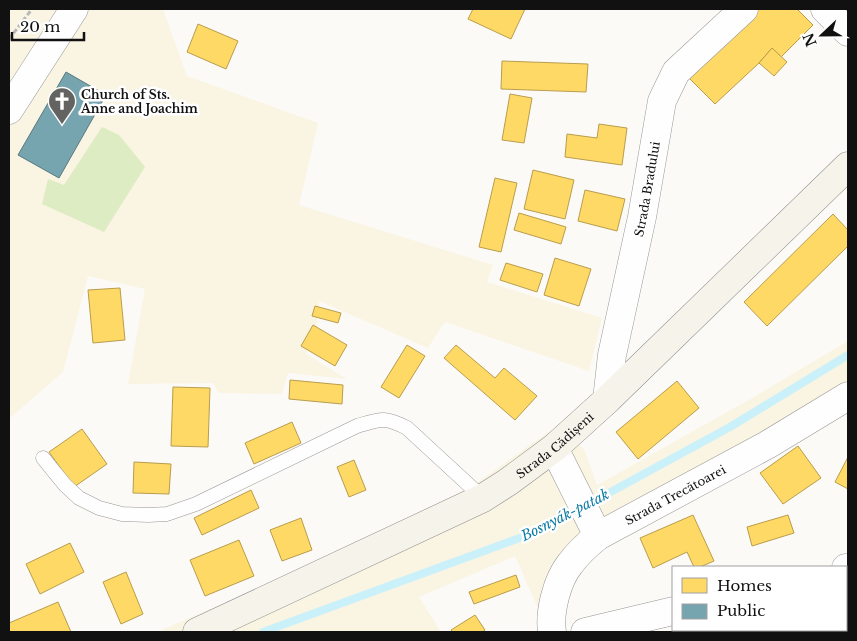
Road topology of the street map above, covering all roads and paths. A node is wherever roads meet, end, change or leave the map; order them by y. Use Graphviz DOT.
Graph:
graph roads {
  1 [pos="32,9"];
  2 [pos="74,9"];
  3 [pos="744,9"];
  4 [pos="824,9"];
  5 [pos="848,32"];
  6 [pos="9,39"];
  7 [pos="9,110"];
  8 [pos="848,166"];
  9 [pos="848,396"];
  10 [pos="607,400"];
  11 [pos="554,448"];
  12 [pos="43,458"];
  13 [pos="483,498"];
  14 [pos="595,530"];
  15 [pos="672,611"];
  16 [pos="198,632"];
  17 [pos="552,632"];
  18 [pos="585,632"];
  1 -- 6 [label="path"];
  2 -- 7 [label="street"];
  3 -- 10 [label="street, Strada Bradului"];
  4 -- 5 [label="street"];
  8 -- 10 [label="main road, Strada Cădișeni"];
  9 -- 14 [label="street, Strada Trecătoarei"];
  10 -- 11 [label="main road, Strada Cădișeni"];
  11 -- 13 [label="main road, Strada Cădișeni"];
  11 -- 14 [label="street"];
  12 -- 13 [label="lane"];
  13 -- 16 [label="main road, Strada Cădișeni"];
  14 -- 17 [label="street, Strada Trecătoarei"];
  15 -- 18 [label="street"];
}
